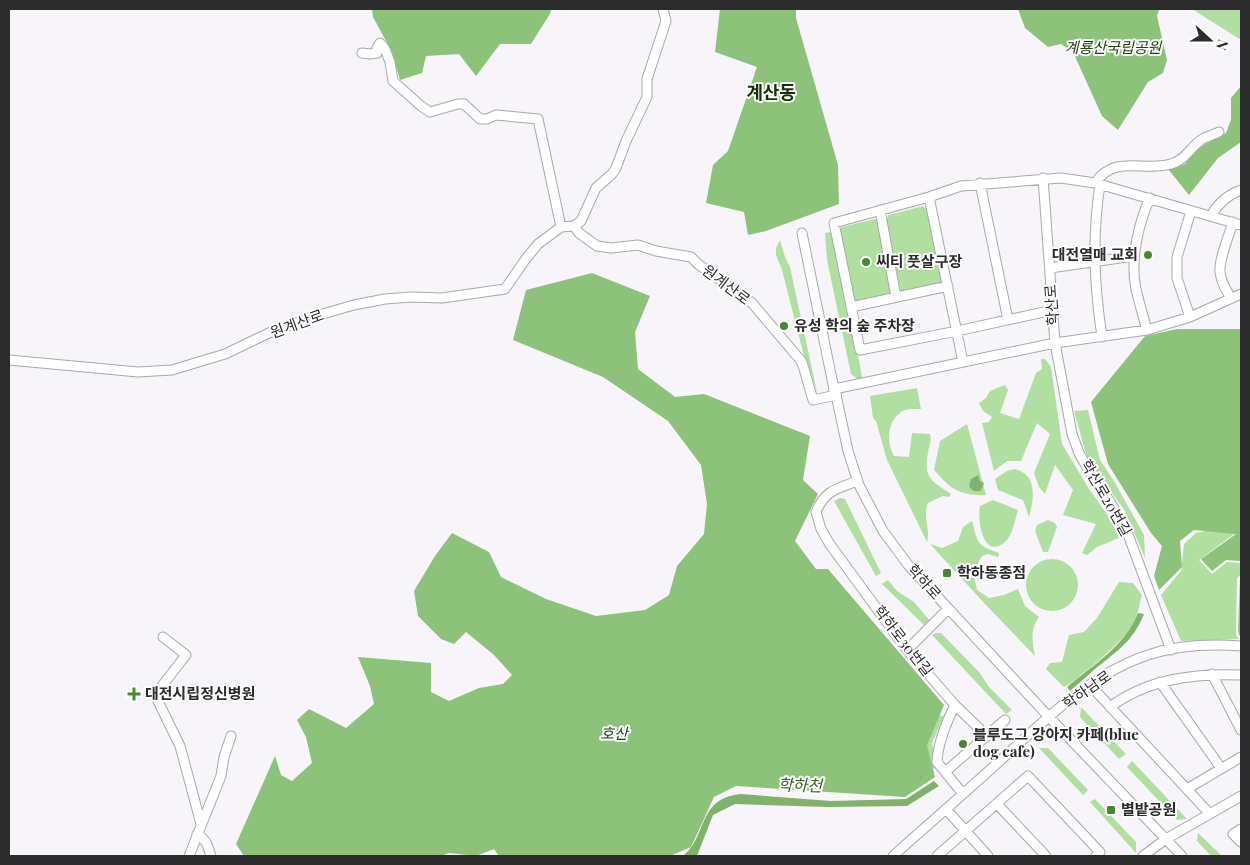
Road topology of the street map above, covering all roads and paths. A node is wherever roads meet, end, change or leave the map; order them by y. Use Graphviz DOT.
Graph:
graph roads {
  1 [pos="663,9"];
  2 [pos="362,53"];
  3 [pos="1220,132"];
  4 [pos="1043,178"];
  5 [pos="980,183"];
  6 [pos="1098,183"];
  7 [pos="1241,190"];
  8 [pos="928,197"];
  9 [pos="1150,198"];
  10 [pos="880,210"];
  11 [pos="1191,211"];
  12 [pos="1211,216"];
  13 [pos="1237,223"];
  14 [pos="574,226"];
  15 [pos="561,227"];
  16 [pos="802,233"];
  17 [pos="1134,256"];
  18 [pos="1094,262"];
  19 [pos="1050,268"];
  20 [pos="948,286"];
  21 [pos="1241,294"];
  22 [pos="896,297"];
  23 [pos="1231,298"];
  24 [pos="851,307"];
  25 [pos="1053,310"];
  26 [pos="1190,317"];
  27 [pos="1008,320"];
  28 [pos="1147,330"];
  29 [pos="957,331"];
  30 [pos="1102,337"];
  31 [pos="1054,343"];
  32 [pos="9,360"];
  33 [pos="963,362"];
  34 [pos="835,392"];
  35 [pos="857,481"];
  36 [pos="948,609"];
  37 [pos="163,637"];
  38 [pos="1241,646"];
  39 [pos="907,650"];
  40 [pos="1171,650"];
  41 [pos="1212,674"];
  42 [pos="1241,675"];
  43 [pos="1160,682"];
  44 [pos="1090,685"];
  45 [pos="955,705"];
  46 [pos="1110,707"];
  47 [pos="1049,717"];
  48 [pos="1005,720"];
  49 [pos="1241,730"];
  50 [pos="231,736"];
  51 [pos="986,736"];
  52 [pos="1241,757"];
  53 [pos="1222,768"];
  54 [pos="945,772"];
  55 [pos="1187,789"];
  56 [pos="962,794"];
  57 [pos="1241,796"];
  58 [pos="997,804"];
  59 [pos="946,809"];
  60 [pos="1210,814"];
  61 [pos="201,824"];
  62 [pos="1241,829"];
  63 [pos="966,831"];
  64 [pos="197,834"];
  65 [pos="1166,839"];
  66 [pos="1241,842"];
  67 [pos="1098,854"];
  68 [pos="189,856"];
  69 [pos="211,856"];
  70 [pos="893,856"];
  71 [pos="937,856"];
  72 [pos="988,856"];
  73 [pos="1046,856"];
  74 [pos="1144,856"];
  75 [pos="1182,856"];
  1 -- 14 [label="street"];
  2 -- 15 [label="street"];
  3 -- 6 [label="street"];
  4 -- 5 [label="street"];
  4 -- 6 [label="street"];
  4 -- 19 [label="street, 학산로"];
  5 -- 8 [label="street"];
  5 -- 27 [label="street"];
  6 -- 9 [label="street"];
  6 -- 18 [label="street"];
  7 -- 12 [label="street"];
  8 -- 10 [label="street"];
  8 -- 20 [label="street"];
  9 -- 11 [label="street"];
  9 -- 17 [label="street"];
  10 -- 22 [label="street"];
  10 -- 24 [label="street"];
  11 -- 12 [label="street"];
  11 -- 26 [label="street"];
  12 -- 13 [label="street"];
  13 -- 23 [label="street"];
  14 -- 15 [label="street"];
  14 -- 34 [label="street, 원계산로"];
  15 -- 32 [label="street, 원계산로"];
  16 -- 34 [label="street, 학하로"];
  17 -- 18 [label="street"];
  17 -- 28 [label="street"];
  18 -- 19 [label="street"];
  18 -- 30 [label="street"];
  19 -- 25 [label="street, 학산로"];
  20 -- 22 [label="street"];
  20 -- 29 [label="street"];
  21 -- 23 [label="street, 학산로"];
  22 -- 24 [label="street"];
  23 -- 26 [label="street, 학산로"];
  24 -- 29 [label="street"];
  25 -- 27 [label="street"];
  25 -- 31 [label="street, 학산로"];
  26 -- 28 [label="street, 학산로"];
  27 -- 29 [label="street"];
  28 -- 30 [label="street, 학산로"];
  29 -- 33 [label="street"];
  30 -- 31 [label="street, 학산로"];
  31 -- 33 [label="street, 학산로"];
  31 -- 40 [label="street, 학산로20번길"];
  33 -- 34 [label="street, 학산로"];
  34 -- 35 [label="street, 학하로"];
  35 -- 36 [label="street, 학하로"];
  35 -- 39 [label="street, 학하로30번길"];
  36 -- 39 [label="street"];
  36 -- 47 [label="street, 학하로"];
  37 -- 61 [label="street"];
  38 -- 40 [label="street, 학하남로"];
  39 -- 45 [label="street, 학하로30번길"];
  40 -- 44 [label="street, 학하남로"];
  41 -- 42 [label="street"];
  41 -- 43 [label="street"];
  41 -- 49 [label="street"];
  43 -- 46 [label="street"];
  43 -- 53 [label="street"];
  44 -- 46 [label="street"];
  44 -- 47 [label="street, 학하남로"];
  45 -- 51 [label="street, 학하로30번길"];
  45 -- 54 [label="street"];
  46 -- 55 [label="street"];
  47 -- 56 [label="street, 학하남로"];
  47 -- 65 [label="street, 학하로"];
  48 -- 51 [label="street"];
  50 -- 61 [label="street"];
  51 -- 54 [label="street"];
  52 -- 53 [label="street"];
  53 -- 55 [label="street"];
  54 -- 56 [label="street"];
  55 -- 60 [label="street"];
  56 -- 59 [label="street, 학하남로"];
  57 -- 60 [label="street"];
  58 -- 63 [label="street"];
  58 -- 67 [label="street"];
  58 -- 73 [label="street"];
  59 -- 63 [label="street"];
  59 -- 70 [label="street, 학하남로"];
  60 -- 65 [label="street"];
  61 -- 64 [label="street"];
  62 -- 66 [label="street"];
  63 -- 71 [label="street"];
  63 -- 72 [label="street"];
  64 -- 68 [label="street"];
  64 -- 69 [label="street"];
  65 -- 74 [label="street"];
  65 -- 75 [label="street, 학하로"];
}
